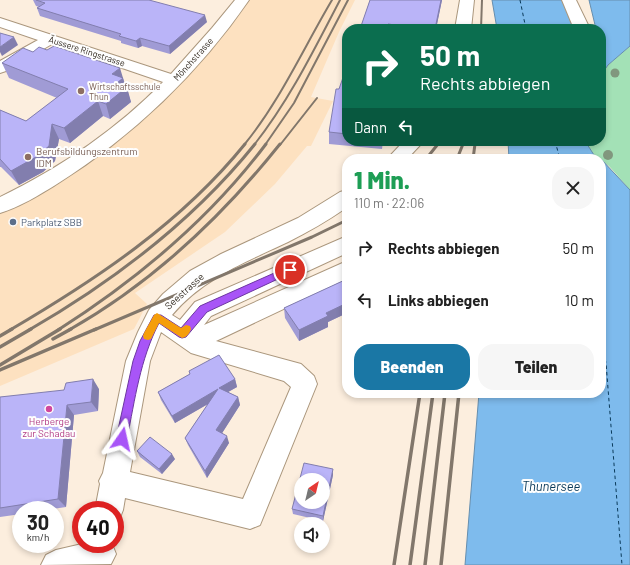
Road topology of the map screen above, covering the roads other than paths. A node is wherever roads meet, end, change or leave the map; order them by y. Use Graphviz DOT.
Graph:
graph roads {
  1 [pos="242,0"];
  2 [pos="467,0"];
  3 [pos="569,0"];
  4 [pos="0,22"];
  5 [pos="464,24"];
  6 [pos="580,24"];
  7 [pos="50,39"];
  8 [pos="0,68"];
  9 [pos="174,80"];
  10 [pos="410,146"];
  11 [pos="401,154"];
  12 [pos="342,200"];
  13 [pos="0,206"];
  14 [pos="342,246"];
  15 [pos="342,271"];
  16 [pos="157,317"];
  17 [pos="187,337"];
  18 [pos="113,482"];
  19 [pos="110,501"];
  20 [pos="101,554"];
  21 [pos="56,565"];
  1 -- 9 [label="street, Mönchstrasse"];
  2 -- 5 [label="street"];
  3 -- 6 [label="street"];
  4 -- 7 [label="street, Äussere Ringstrasse"];
  7 -- 8 [label="street"];
  7 -- 9 [label="street, Äussere Ringstrasse"];
  9 -- 13 [label="street, Mönchstrasse"];
  10 -- 11 [label="street"];
  12 -- 16 [label="street, Seestrasse"];
  14 -- 17 [label="street"];
  15 -- 17 [label="street"];
  16 -- 17 [label="street"];
  16 -- 18 [label="street, Seestrasse"];
  17 -- 18 [label="street"];
  18 -- 19 [label="street, Seestrasse"];
  20 -- 21 [label="street"];
}
